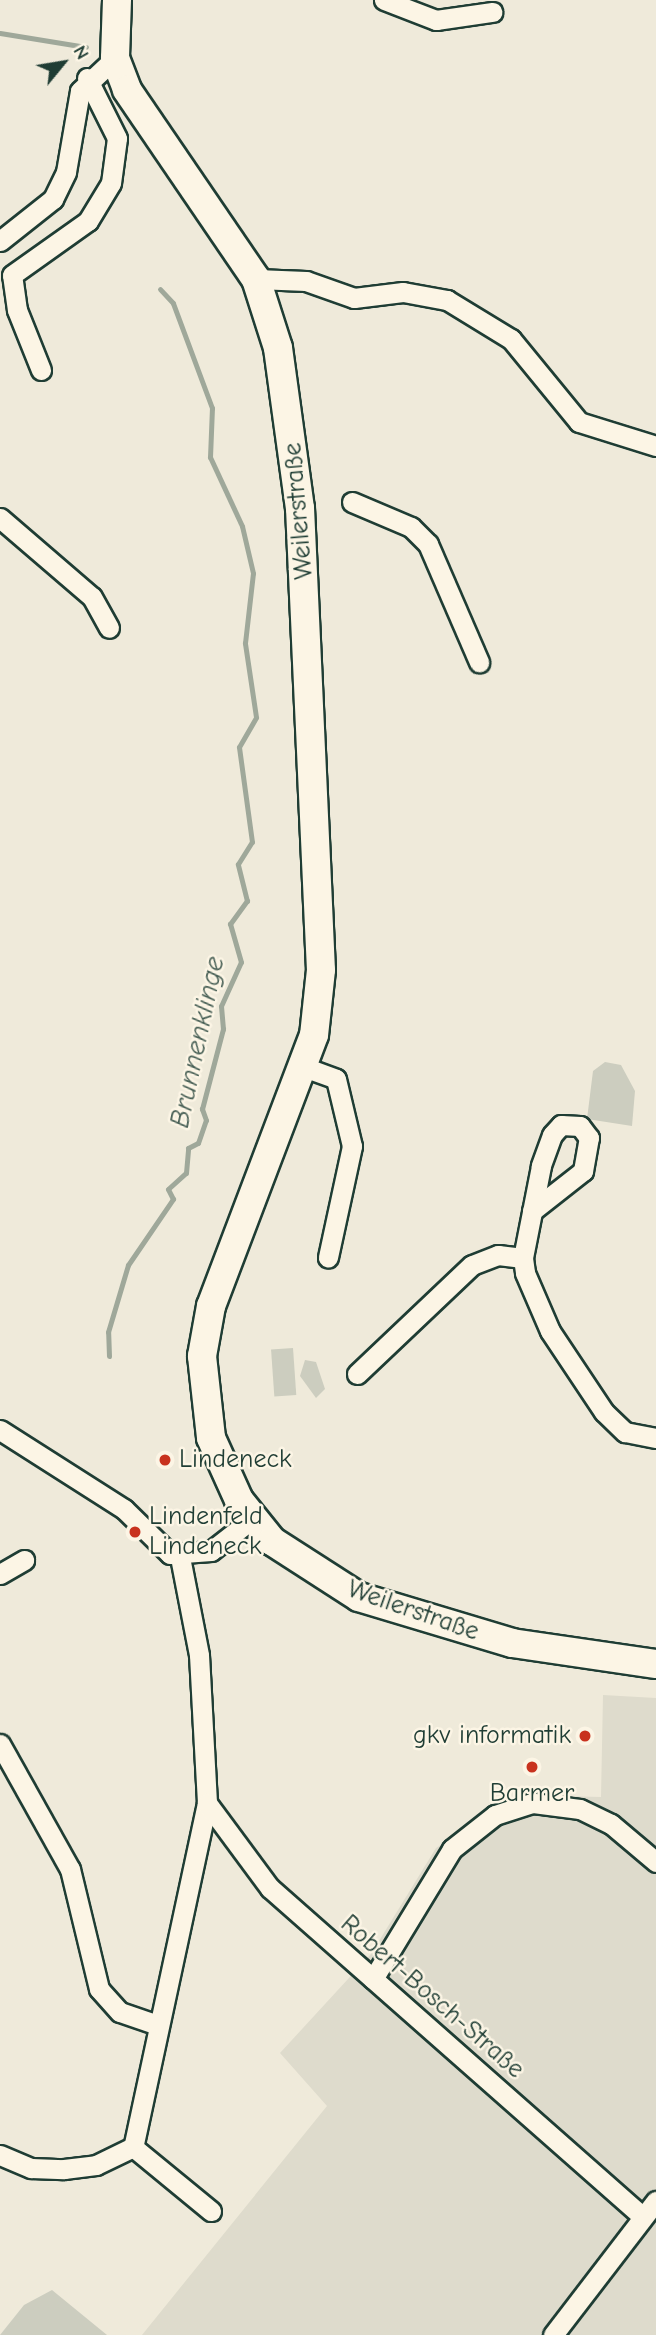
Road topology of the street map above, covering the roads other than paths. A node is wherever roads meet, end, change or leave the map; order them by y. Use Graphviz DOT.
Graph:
graph roads {
  1 [pos="117,0"];
  2 [pos="384,0"];
  3 [pos="492,12"];
  4 [pos="115,58"];
  5 [pos="87,78"];
  6 [pos="0,241"];
  7 [pos="256,279"];
  8 [pos="41,370"];
  9 [pos="656,446"];
  10 [pos="352,502"];
  11 [pos="0,519"];
  12 [pos="109,628"];
  13 [pos="479,662"];
  14 [pos="301,1066"];
  15 [pos="532,1211"];
  16 [pos="328,1257"];
  17 [pos="523,1258"];
  18 [pos="357,1374"];
  19 [pos="0,1430"];
  20 [pos="656,1438"];
  21 [pos="252,1518"];
  22 [pos="180,1557"];
  23 [pos="24,1560"];
  24 [pos="0,1574"];
  25 [pos="656,1664"];
  26 [pos="0,1744"];
  27 [pos="207,1803"];
  28 [pos="656,1862"];
  29 [pos="373,1979"];
  30 [pos="158,2025"];
  31 [pos="133,2147"];
  32 [pos="0,2155"];
  33 [pos="656,2200"];
  34 [pos="211,2211"];
  35 [pos="640,2214"];
  36 [pos="553,2335"];
  1 -- 4 [label="main road, Weilerstraße"];
  2 -- 3 [label="street"];
  4 -- 5 [label="street"];
  4 -- 7 [label="main road, Weilerstraße"];
  5 -- 6 [label="street"];
  5 -- 8 [label="street"];
  7 -- 9 [label="street"];
  7 -- 14 [label="main road, Weilerstraße"];
  10 -- 13 [label="street"];
  11 -- 12 [label="street"];
  14 -- 16 [label="street"];
  14 -- 21 [label="main road, Weilerstraße"];
  15 -- 17 [label="street"];
  17 -- 18 [label="street"];
  17 -- 20 [label="street"];
  19 -- 22 [label="street"];
  21 -- 22 [label="street"];
  21 -- 25 [label="main road, Weilerstraße"];
  22 -- 27 [label="street"];
  23 -- 24 [label="street"];
  26 -- 30 [label="street"];
  27 -- 29 [label="street, Robert-Bosch-Straße"];
  27 -- 30 [label="street"];
  28 -- 29 [label="street"];
  29 -- 35 [label="street, Robert-Bosch-Straße"];
  30 -- 31 [label="street"];
  31 -- 32 [label="street"];
  31 -- 34 [label="street"];
  33 -- 35 [label="street"];
  35 -- 36 [label="street"];
}
